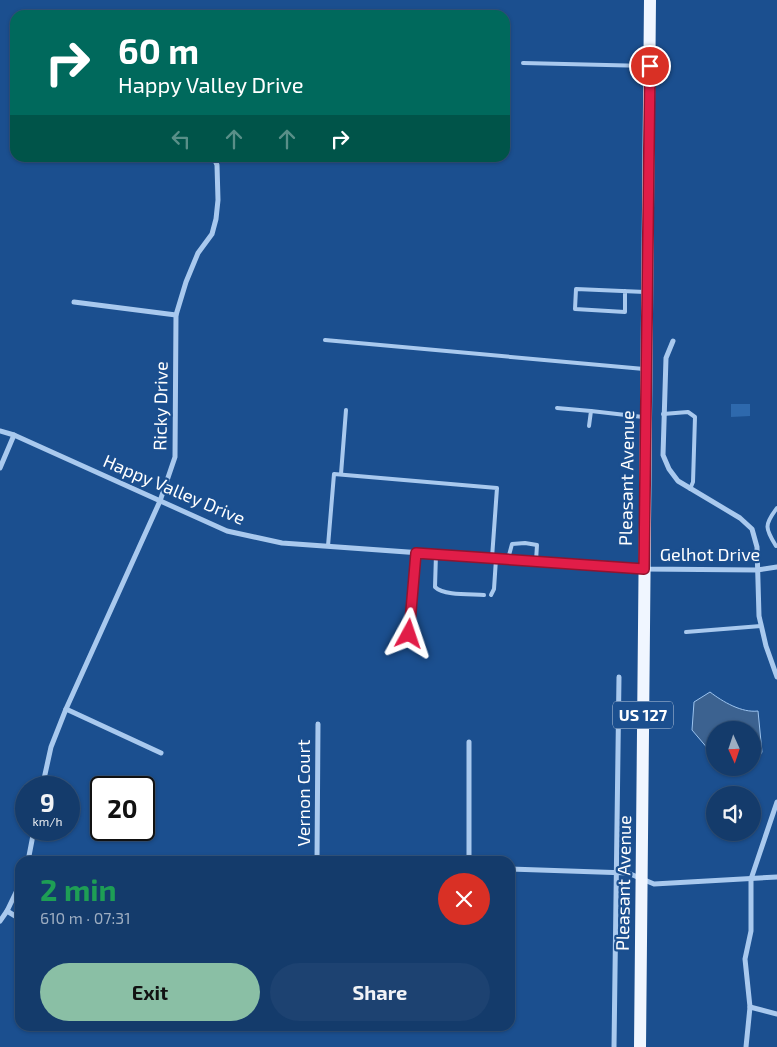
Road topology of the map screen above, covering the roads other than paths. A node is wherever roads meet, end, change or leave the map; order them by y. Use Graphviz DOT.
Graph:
graph roads {
  1 [pos="650,0"];
  2 [pos="523,63"];
  3 [pos="650,66"];
  4 [pos="216,162"];
  5 [pos="625,291"];
  6 [pos="647,292"];
  7 [pos="74,302"];
  8 [pos="176,315"];
  9 [pos="325,340"];
  10 [pos="673,341"];
  11 [pos="646,369"];
  12 [pos="557,408"];
  13 [pos="346,410"];
  14 [pos="591,412"];
  15 [pos="663,414"];
  16 [pos="645,417"];
  17 [pos="589,426"];
  18 [pos="0,431"];
  19 [pos="14,435"];
  20 [pos="0,468"];
  21 [pos="341,474"];
  22 [pos="690,489"];
  23 [pos="160,501"];
  24 [pos="777,508"];
  25 [pos="328,546"];
  26 [pos="776,546"];
  27 [pos="416,553"];
  28 [pos="436,554"];
  29 [pos="494,558"];
  30 [pos="508,559"];
  31 [pos="536,562"];
  32 [pos="777,567"];
  33 [pos="644,569"];
  34 [pos="757,570"];
  35 [pos="484,595"];
  36 [pos="491,595"];
  37 [pos="761,626"];
  38 [pos="686,632"];
  39 [pos="409,634"];
  40 [pos="619,677"];
  41 [pos="777,677"];
  42 [pos="66,709"];
  43 [pos="318,724"];
  44 [pos="469,742"];
  45 [pos="160,753"];
  46 [pos="45,776"];
  47 [pos="777,802"];
  48 [pos="32,841"];
  49 [pos="29,856"];
  50 [pos="317,856"];
  51 [pos="469,856"];
  52 [pos="515,869"];
  53 [pos="616,872"];
  54 [pos="777,877"];
  55 [pos="641,879"];
  56 [pos="751,879"];
  57 [pos="15,894"];
  58 [pos="7,911"];
  59 [pos="15,916"];
  60 [pos="0,921"];
  61 [pos="750,1007"];
  62 [pos="777,1014"];
  63 [pos="614,1047"];
  64 [pos="640,1047"];
  65 [pos="746,1047"];
  1 -- 3 [label="main road, Pleasant Avenue / US 127"];
  2 -- 3 [label="lane"];
  3 -- 6 [label="main road, Pleasant Avenue / US 127"];
  4 -- 8 [label="street, Ricky Drive"];
  5 -- 5 [label="lane"];
  5 -- 6 [label="lane"];
  6 -- 11 [label="main road, Pleasant Avenue / US 127"];
  7 -- 8 [label="street"];
  8 -- 23 [label="street, Ricky Drive"];
  9 -- 11 [label="lane"];
  10 -- 15 [label="street"];
  11 -- 16 [label="main road, Pleasant Avenue / US 127"];
  12 -- 14 [label="lane"];
  13 -- 21 [label="lane"];
  14 -- 16 [label="lane"];
  14 -- 17 [label="lane"];
  15 -- 22 [label="street"];
  15 -- 22 [label="lane"];
  16 -- 33 [label="main road, Pleasant Avenue / US 127"];
  18 -- 19 [label="street, Happy Valley Drive"];
  19 -- 20 [label="street"];
  19 -- 23 [label="street, Happy Valley Drive"];
  21 -- 25 [label="lane"];
  21 -- 29 [label="lane"];
  22 -- 34 [label="street"];
  23 -- 25 [label="street, Happy Valley Drive"];
  23 -- 42 [label="street, Ricky Drive"];
  24 -- 26 [label="lane"];
  25 -- 27 [label="street, Happy Valley Drive"];
  27 -- 28 [label="street, Happy Valley Drive"];
  27 -- 39 [label="lane"];
  28 -- 29 [label="street, Happy Valley Drive"];
  28 -- 35 [label="lane"];
  29 -- 30 [label="street, Happy Valley Drive"];
  29 -- 36 [label="lane"];
  30 -- 31 [label="street, Happy Valley Drive"];
  30 -- 31 [label="lane"];
  31 -- 33 [label="street, Happy Valley Drive"];
  32 -- 34 [label="street, Gelhot Drive"];
  33 -- 34 [label="street, Gelhot Drive"];
  33 -- 55 [label="main road, Pleasant Avenue / US 127"];
  34 -- 37 [label="street"];
  37 -- 38 [label="lane"];
  37 -- 41 [label="street"];
  40 -- 53 [label="street"];
  42 -- 45 [label="street"];
  42 -- 46 [label="street, Ricky Drive"];
  43 -- 50 [label="street, Vernon Court"];
  44 -- 51 [label="street"];
  47 -- 56 [label="street"];
  48 -- 49 [label="street"];
  52 -- 53 [label="street"];
  53 -- 55 [label="street"];
  53 -- 63 [label="street"];
  54 -- 56 [label="street"];
  55 -- 56 [label="street"];
  55 -- 64 [label="main road, Pleasant Avenue / US 127"];
  56 -- 61 [label="street"];
  57 -- 58 [label="street"];
  58 -- 59 [label="street"];
  58 -- 60 [label="street"];
  61 -- 62 [label="street"];
  61 -- 65 [label="street"];
}
